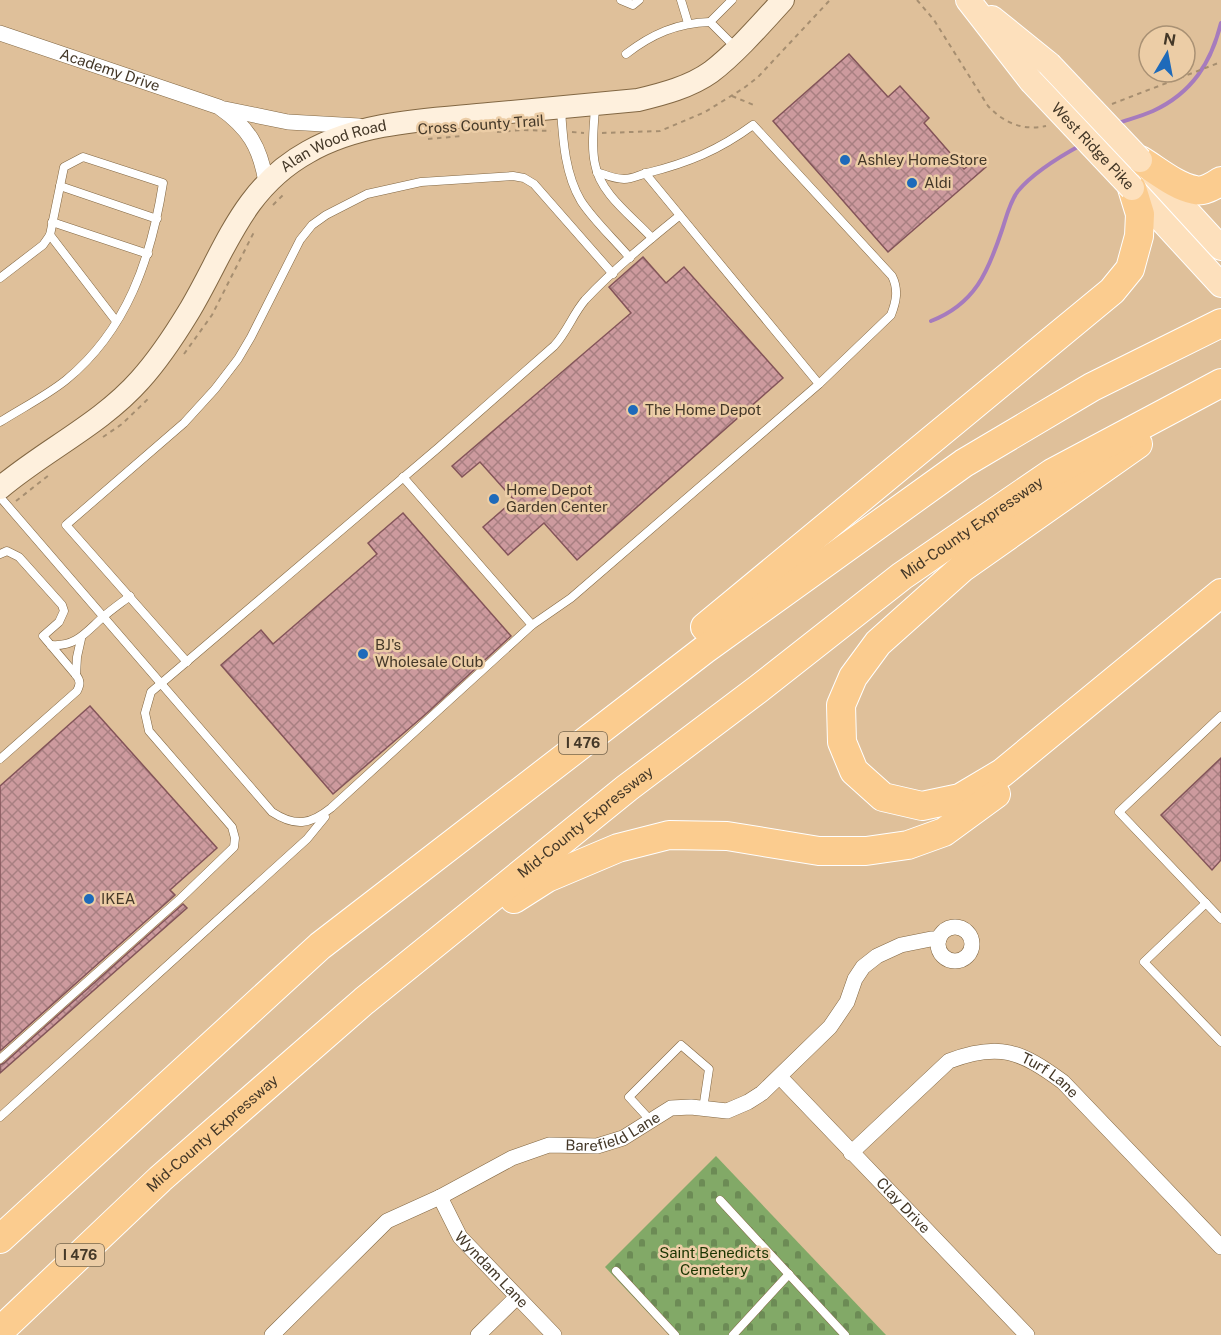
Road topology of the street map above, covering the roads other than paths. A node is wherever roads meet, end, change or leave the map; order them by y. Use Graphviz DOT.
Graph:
graph roads {
  1 [pos="621,0"];
  2 [pos="639,0"];
  3 [pos="681,0"];
  4 [pos="732,0"];
  5 [pos="783,0"];
  6 [pos="797,0"];
  7 [pos="968,1"];
  8 [pos="710,22"];
  9 [pos="688,23"];
  10 [pos="756,29"];
  11 [pos="0,33"];
  12 [pos="736,48"];
  13 [pos="626,54"];
  14 [pos="595,104"];
  15 [pos="219,107"];
  16 [pos="561,107"];
  17 [pos="389,126"];
  18 [pos="597,172"];
  19 [pos="645,173"];
  20 [pos="1145,173"];
  21 [pos="1221,181"];
  22 [pos="266,182"];
  23 [pos="60,186"];
  24 [pos="679,216"];
  25 [pos="157,219"];
  26 [pos="52,222"];
  27 [pos="50,235"];
  28 [pos="652,238"];
  29 [pos="1221,248"];
  30 [pos="148,254"];
  31 [pos="630,258"];
  32 [pos="613,274"];
  33 [pos="1214,277"];
  34 [pos="0,278"];
  35 [pos="116,321"];
  36 [pos="1221,323"];
  37 [pos="819,384"];
  38 [pos="1221,385"];
  39 [pos="0,422"];
  40 [pos="403,477"];
  41 [pos="0,497"];
  42 [pos="4,498"];
  43 [pos="0,554"];
  44 [pos="1221,593"];
  45 [pos="130,596"];
  46 [pos="1221,609"];
  47 [pos="103,617"];
  48 [pos="532,625"];
  49 [pos="81,639"];
  50 [pos="51,645"];
  51 [pos="187,662"];
  52 [pos="76,675"];
  53 [pos="160,683"];
  54 [pos="1221,716"];
  55 [pos="0,759"];
  56 [pos="331,808"];
  57 [pos="1206,903"];
  58 [pos="1221,919"];
  59 [pos="939,939"];
  60 [pos="320,946"];
  61 [pos="364,1001"];
  62 [pos="1221,1042"];
  63 [pos="0,1059"];
  64 [pos="780,1077"];
  65 [pos="703,1109"];
  66 [pos="0,1117"];
  67 [pos="651,1121"];
  68 [pos="851,1153"];
  69 [pos="440,1197"];
  70 [pos="720,1200"];
  71 [pos="0,1239"];
  72 [pos="1221,1247"];
  73 [pos="616,1271"];
  74 [pos="789,1274"];
  75 [pos="517,1297"];
  76 [pos="0,1331"];
  77 [pos="272,1335"];
  78 [pos="478,1335"];
  79 [pos="554,1335"];
  80 [pos="675,1335"];
  81 [pos="733,1335"];
  82 [pos="845,1335"];
  83 [pos="1027,1335"];
  1 -- 2 [label="lane"];
  3 -- 9 [label="lane"];
  4 -- 8 [label="lane"];
  5 -- 10 [label="street, Alan Wood Road"];
  6 -- 10 [label="street"];
  7 -- 20 [label="main road, West Ridge Pike, bridge"];
  7 -- 20 [label="main road, West Ridge Pike, bridge"];
  8 -- 9 [label="lane"];
  8 -- 12 [label="lane"];
  9 -- 13 [label="lane"];
  10 -- 12 [label="street, Alan Wood Road"];
  11 -- 15 [label="street, Academy Drive"];
  12 -- 14 [label="street, Alan Wood Road"];
  14 -- 16 [label="street, Alan Wood Road"];
  14 -- 18 [label="lane"];
  15 -- 17 [label="street, Academy Drive"];
  15 -- 22 [label="street, Academy Drive"];
  16 -- 17 [label="street, Alan Wood Road"];
  16 -- 31 [label="lane"];
  17 -- 22 [label="street, Alan Wood Road"];
  18 -- 19 [label="lane"];
  18 -- 28 [label="lane"];
  19 -- 24 [label="lane"];
  19 -- 37 [label="lane"];
  20 -- 21 [label="highway"];
  20 -- 29 [label="main road, West Ridge Pike"];
  20 -- 33 [label="main road, West Ridge Pike"];
  20 -- 60 [label="highway"];
  22 -- 42 [label="street, Alan Wood Road"];
  23 -- 25 [label="lane"];
  23 -- 25 [label="lane"];
  23 -- 26 [label="lane"];
  24 -- 28 [label="lane"];
  24 -- 37 [label="lane"];
  25 -- 30 [label="lane"];
  26 -- 27 [label="lane"];
  26 -- 30 [label="lane"];
  27 -- 34 [label="lane"];
  27 -- 35 [label="lane"];
  28 -- 31 [label="lane"];
  30 -- 35 [label="lane"];
  31 -- 32 [label="lane"];
  32 -- 40 [label="lane"];
  32 -- 45 [label="lane"];
  35 -- 39 [label="lane"];
  36 -- 60 [label="highway, I 476"];
  37 -- 48 [label="lane"];
  38 -- 44 [label="highway"];
  38 -- 61 [label="highway, Mid-County Expressway / I 476"];
  40 -- 48 [label="lane"];
  40 -- 51 [label="lane"];
  41 -- 42 [label="lane"];
  42 -- 47 [label="lane"];
  43 -- 50 [label="lane"];
  45 -- 47 [label="lane"];
  45 -- 51 [label="lane"];
  46 -- 61 [label="highway"];
  47 -- 49 [label="lane"];
  47 -- 53 [label="lane"];
  48 -- 56 [label="lane"];
  49 -- 50 [label="lane"];
  49 -- 52 [label="lane"];
  50 -- 52 [label="lane"];
  51 -- 53 [label="lane"];
  52 -- 55 [label="lane"];
  53 -- 56 [label="lane"];
  53 -- 63 [label="lane"];
  54 -- 57 [label="lane"];
  56 -- 66 [label="lane"];
  57 -- 58 [label="lane"];
  57 -- 62 [label="lane"];
  59 -- 64 [label="street, Barefield Lane"];
  60 -- 71 [label="highway, I 476"];
  61 -- 76 [label="highway, Mid-County Expressway / I 476"];
  64 -- 65 [label="street, Barefield Lane"];
  64 -- 68 [label="street, Clay Drive"];
  65 -- 67 [label="street, Barefield Lane"];
  65 -- 67 [label="lane"];
  67 -- 69 [label="street, Barefield Lane"];
  68 -- 72 [label="street, Turf Lane"];
  68 -- 83 [label="street, Clay Drive"];
  69 -- 75 [label="street, Wyndam Lane"];
  69 -- 77 [label="street, Barefield Lane"];
  70 -- 74 [label="lane"];
  73 -- 80 [label="lane"];
  74 -- 81 [label="lane"];
  74 -- 82 [label="lane"];
  75 -- 78 [label="street"];
  75 -- 79 [label="street, Wyndam Lane"];
}
